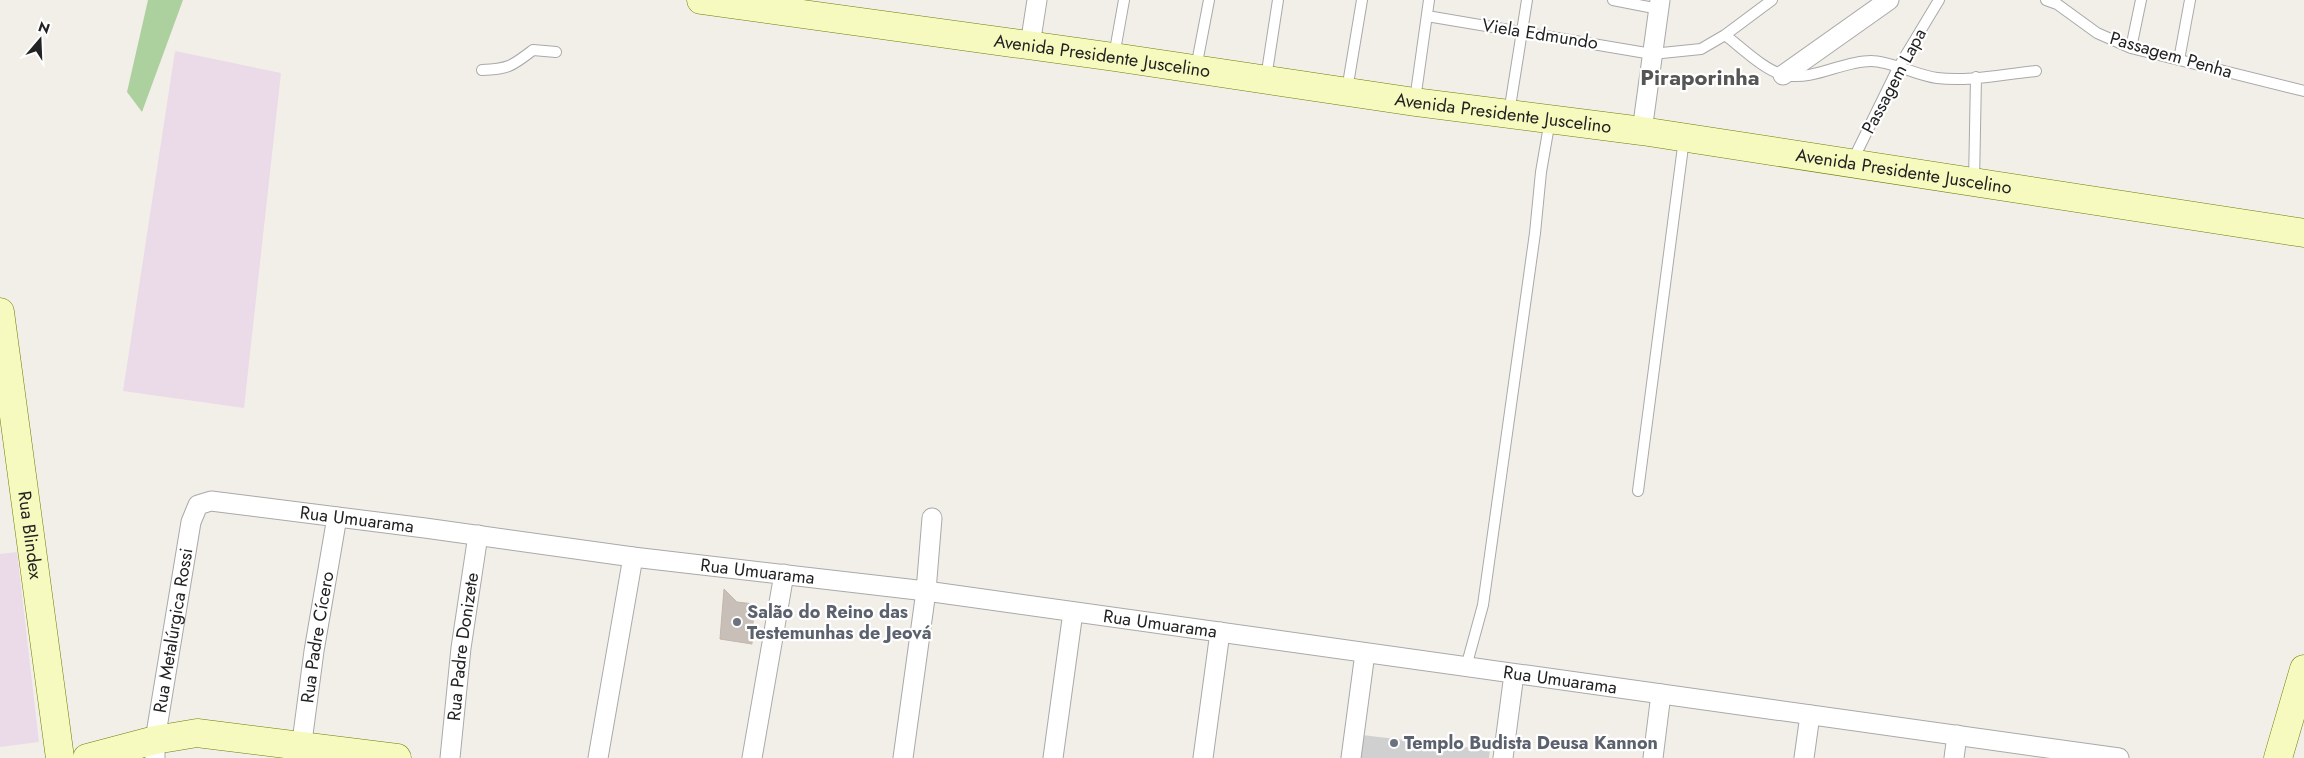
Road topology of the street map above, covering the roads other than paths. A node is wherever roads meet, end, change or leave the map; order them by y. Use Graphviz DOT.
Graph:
graph roads {
  1 [pos="701,0"];
  2 [pos="1037,0"];
  3 [pos="1124,0"];
  4 [pos="1209,0"];
  5 [pos="1278,0"];
  6 [pos="1362,0"];
  7 [pos="1429,0"];
  8 [pos="1527,0"];
  9 [pos="1613,0"];
  10 [pos="1772,0"];
  11 [pos="1889,0"];
  12 [pos="1938,0"];
  13 [pos="2046,0"];
  14 [pos="2141,0"];
  15 [pos="2190,0"];
  16 [pos="2058,2"];
  17 [pos="1659,5"];
  18 [pos="1427,16"];
  19 [pos="1522,31"];
  20 [pos="1725,35"];
  21 [pos="1030,45"];
  22 [pos="2132,48"];
  23 [pos="556,52"];
  24 [pos="1652,54"];
  25 [pos="1114,57"];
  26 [pos="2179,60"];
  27 [pos="1898,68"];
  28 [pos="1196,69"];
  29 [pos="482,70"];
  30 [pos="2036,71"];
  31 [pos="1783,75"];
  32 [pos="1976,77"];
  33 [pos="1266,79"];
  34 [pos="2304,90"];
  35 [pos="1347,91"];
  36 [pos="1415,102"];
  37 [pos="1509,113"];
  38 [pos="1550,119"];
  39 [pos="1642,131"];
  40 [pos="1684,138"];
  41 [pos="1851,163"];
  42 [pos="1974,183"];
  43 [pos="2304,233"];
  44 [pos="0,312"];
  45 [pos="1638,491"];
  46 [pos="198,505"];
  47 [pos="338,516"];
  48 [pos="932,518"];
  49 [pos="478,535"];
  50 [pos="633,557"];
  51 [pos="784,574"];
  52 [pos="926,591"];
  53 [pos="1073,612"];
  54 [pos="1220,632"];
  55 [pos="1365,653"];
  56 [pos="1466,667"];
  57 [pos="2304,669"];
  58 [pos="1514,674"];
  59 [pos="1662,694"];
  60 [pos="1810,715"];
  61 [pos="1957,735"];
  62 [pos="155,749"];
  63 [pos="300,752"];
  64 [pos="2108,757"];
  65 [pos="60,758"];
  66 [pos="87,758"];
  67 [pos="397,758"];
  68 [pos="450,758"];
  69 [pos="598,758"];
  70 [pos="752,758"];
  71 [pos="903,758"];
  72 [pos="1053,758"];
  73 [pos="1202,758"];
  74 [pos="1350,758"];
  75 [pos="1503,758"];
  76 [pos="1653,758"];
  77 [pos="1804,758"];
  78 [pos="1954,758"];
  79 [pos="2278,758"];
  1 -- 21 [label="street, Avenida Presidente Juscelino"];
  2 -- 21 [label="street"];
  3 -- 25 [label="lane"];
  4 -- 28 [label="lane"];
  5 -- 33 [label="lane"];
  6 -- 35 [label="lane"];
  7 -- 18 [label="lane"];
  8 -- 19 [label="lane"];
  9 -- 17 [label="lane"];
  10 -- 20 [label="lane, Viela Edmundo"];
  11 -- 31 [label="street"];
  12 -- 27 [label="lane, Passagem Lapa"];
  13 -- 16 [label="lane, Passagem Penha"];
  14 -- 22 [label="lane"];
  15 -- 26 [label="lane"];
  16 -- 22 [label="lane, Passagem Penha"];
  17 -- 24 [label="street"];
  18 -- 19 [label="lane, Viela Edmundo"];
  18 -- 36 [label="lane"];
  19 -- 24 [label="lane, Viela Edmundo"];
  19 -- 37 [label="lane"];
  20 -- 24 [label="lane, Viela Edmundo"];
  20 -- 31 [label="lane"];
  21 -- 25 [label="street, Avenida Presidente Juscelino"];
  22 -- 26 [label="lane, Passagem Penha"];
  23 -- 29 [label="lane"];
  24 -- 39 [label="street"];
  25 -- 28 [label="street, Avenida Presidente Juscelino"];
  26 -- 34 [label="lane, Passagem Penha"];
  27 -- 31 [label="lane"];
  27 -- 32 [label="lane"];
  27 -- 41 [label="lane, Passagem Lapa"];
  28 -- 33 [label="street, Avenida Presidente Juscelino"];
  30 -- 32 [label="lane"];
  32 -- 42 [label="lane"];
  33 -- 35 [label="street, Avenida Presidente Juscelino"];
  35 -- 36 [label="street, Avenida Presidente Juscelino"];
  36 -- 37 [label="street, Avenida Presidente Juscelino"];
  37 -- 38 [label="street, Avenida Presidente Juscelino"];
  38 -- 39 [label="street, Avenida Presidente Juscelino"];
  38 -- 56 [label="lane"];
  39 -- 40 [label="street, Avenida Presidente Juscelino"];
  40 -- 41 [label="street, Avenida Presidente Juscelino"];
  40 -- 45 [label="lane"];
  41 -- 42 [label="street, Avenida Presidente Juscelino"];
  42 -- 43 [label="street, Avenida Presidente Juscelino"];
  44 -- 65 [label="street, Rua Blindex"];
  46 -- 47 [label="street, Rua Umuarama"];
  46 -- 62 [label="street, Rua Metalúrgica Rossi"];
  47 -- 49 [label="street, Rua Umuarama"];
  47 -- 63 [label="street, Rua Padre Cícero"];
  48 -- 52 [label="street"];
  49 -- 50 [label="street, Rua Umuarama"];
  49 -- 68 [label="street, Rua Padre Donizete"];
  50 -- 51 [label="street, Rua Umuarama"];
  50 -- 69 [label="street"];
  51 -- 52 [label="street, Rua Umuarama"];
  51 -- 70 [label="street"];
  52 -- 53 [label="street, Rua Umuarama"];
  52 -- 71 [label="street"];
  53 -- 54 [label="street, Rua Umuarama"];
  53 -- 72 [label="street"];
  54 -- 55 [label="street, Rua Umuarama"];
  54 -- 73 [label="street"];
  55 -- 56 [label="street, Rua Umuarama"];
  55 -- 74 [label="street"];
  56 -- 58 [label="street, Rua Umuarama"];
  57 -- 79 [label="street"];
  58 -- 59 [label="street, Rua Umuarama"];
  58 -- 75 [label="street"];
  59 -- 60 [label="street, Rua Umuarama"];
  59 -- 76 [label="street"];
  60 -- 61 [label="street, Rua Umuarama"];
  60 -- 77 [label="street"];
  61 -- 64 [label="street, Rua Umuarama"];
  61 -- 78 [label="street"];
  62 -- 63 [label="street"];
  62 -- 66 [label="street"];
  63 -- 67 [label="street"];
}
